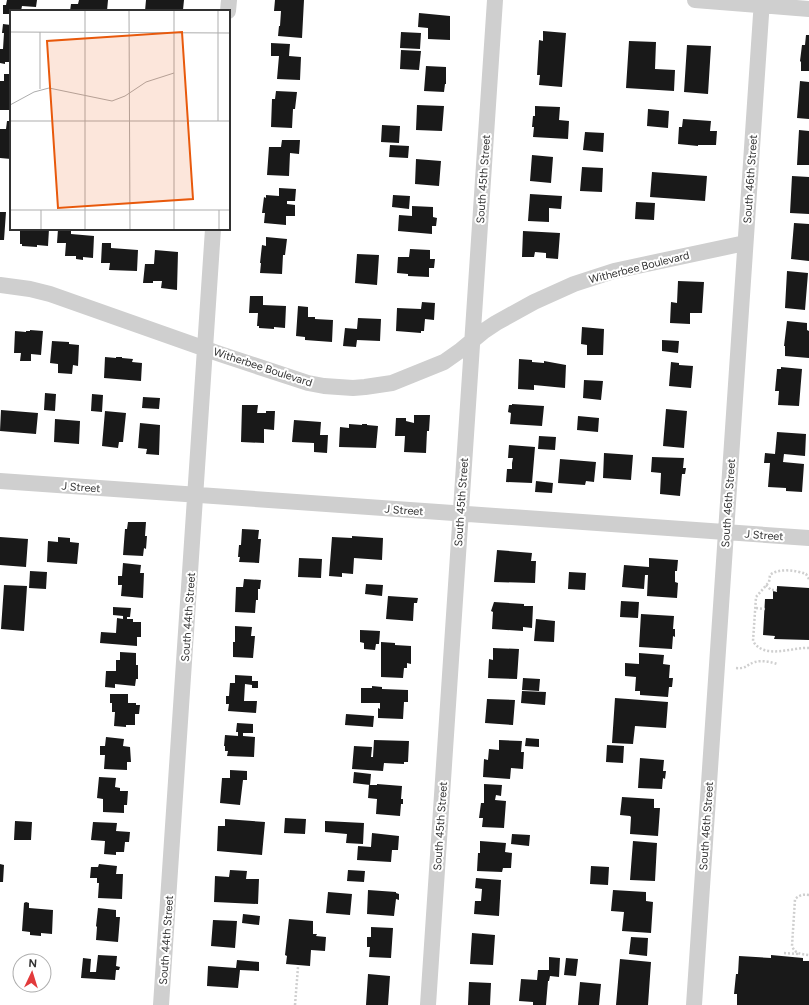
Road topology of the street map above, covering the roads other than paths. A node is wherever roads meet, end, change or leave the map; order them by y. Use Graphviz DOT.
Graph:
graph roads {
  1 [pos="229,0"];
  2 [pos="495,0"];
  3 [pos="695,0"];
  4 [pos="761,3"];
  5 [pos="809,9"];
  6 [pos="228,10"];
  7 [pos="213,230"];
  8 [pos="745,243"];
  9 [pos="0,285"];
  10 [pos="473,340"];
  11 [pos="204,348"];
  12 [pos="0,481"];
  13 [pos="196,495"];
  14 [pos="460,514"];
  15 [pos="726,532"];
  16 [pos="809,538"];
  17 [pos="162,1005"];
  18 [pos="428,1005"];
  19 [pos="694,1005"];
  1 -- 6 [label="street"];
  2 -- 10 [label="street, South 45th Street"];
  3 -- 4 [label="street"];
  4 -- 5 [label="street"];
  4 -- 8 [label="street, South 46th Street"];
  7 -- 11 [label="street, South 44th Street"];
  8 -- 10 [label="street, Witherbee Boulevard"];
  8 -- 15 [label="street, South 46th Street"];
  9 -- 11 [label="street, Witherbee Boulevard"];
  10 -- 11 [label="street, Witherbee Boulevard"];
  10 -- 14 [label="street, South 45th Street"];
  11 -- 13 [label="street, South 44th Street"];
  12 -- 13 [label="street, J Street"];
  13 -- 14 [label="street, J Street"];
  13 -- 17 [label="street, South 44th Street"];
  14 -- 15 [label="street, J Street"];
  14 -- 18 [label="street, South 45th Street"];
  15 -- 16 [label="street, J Street"];
  15 -- 19 [label="street, South 46th Street"];
}
